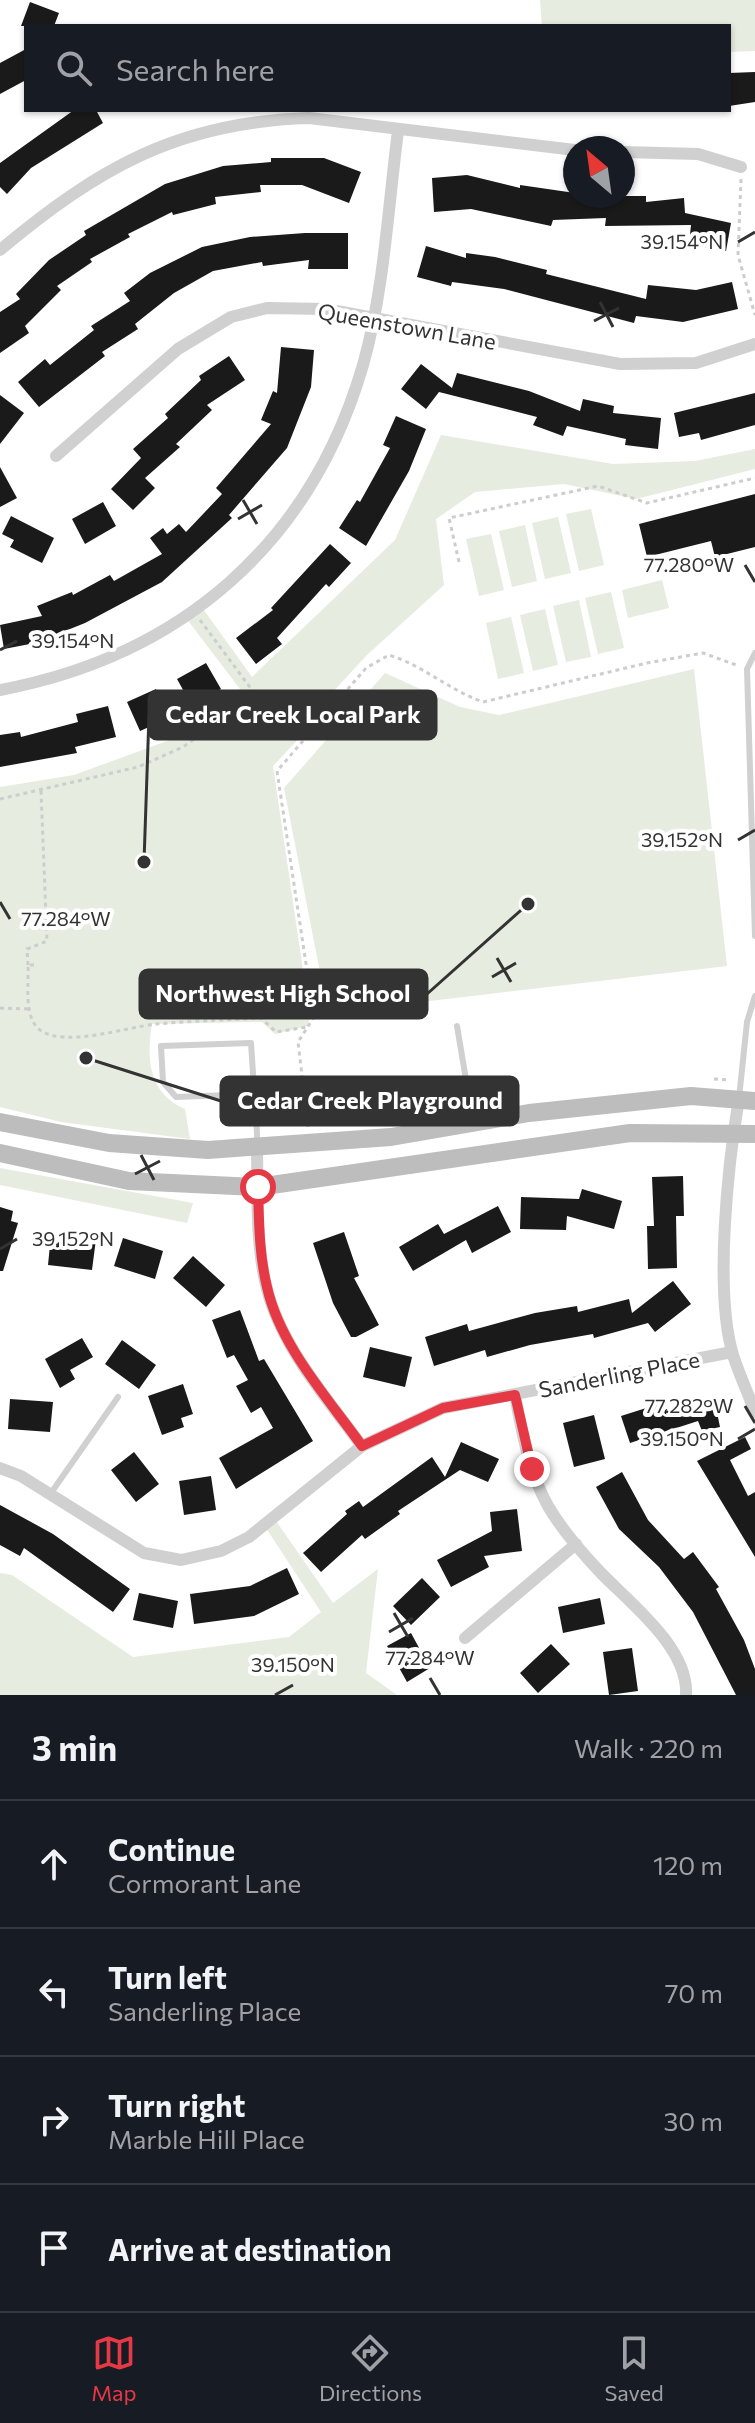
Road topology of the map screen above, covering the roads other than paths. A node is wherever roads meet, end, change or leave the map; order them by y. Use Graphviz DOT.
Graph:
graph roads {
  1 [pos="398,131"];
  2 [pos="563,149"];
  3 [pos="635,152"];
  4 [pos="741,167"];
  5 [pos="0,250"];
  6 [pos="373,318"];
  7 [pos="755,344"];
  8 [pos="56,456"];
  9 [pos="755,653"];
  10 [pos="0,690"];
  11 [pos="755,936"];
  12 [pos="755,996"];
  13 [pos="457,1026"];
  14 [pos="745,1093"];
  15 [pos="254,1094"];
  16 [pos="473,1121"];
  17 [pos="0,1122"];
  18 [pos="734,1131"];
  19 [pos="755,1134"];
  20 [pos="257,1147"];
  21 [pos="0,1153"];
  22 [pos="258,1187"];
  23 [pos="732,1352"];
  24 [pos="515,1395"];
  25 [pos="118,1397"];
  26 [pos="755,1412"];
  27 [pos="362,1446"];
  28 [pos="0,1468"];
  29 [pos="50,1494"];
  30 [pos="576,1544"];
  31 [pos="465,1638"];
  32 [pos="686,1695"];
  1 -- 2 [label="street"];
  1 -- 5 [label="street"];
  1 -- 6 [label="street"];
  3 -- 4 [label="street"];
  6 -- 7 [label="street, Queenstown Lane"];
  6 -- 8 [label="street, Queenstown Lane"];
  6 -- 10 [label="street"];
  9 -- 11 [label="lane"];
  12 -- 14 [label="lane"];
  13 -- 16 [label="lane"];
  14 -- 16 [label="main road"];
  14 -- 18 [label="street"];
  15 -- 15 [label="lane"];
  15 -- 20 [label="lane"];
  16 -- 20 [label="main road"];
  17 -- 20 [label="main road"];
  18 -- 19 [label="main road"];
  18 -- 22 [label="main road"];
  18 -- 23 [label="street"];
  20 -- 22 [label="street"];
  21 -- 22 [label="main road"];
  22 -- 27 [label="street"];
  23 -- 24 [label="street, Sanderling Place"];
  23 -- 26 [label="street"];
  24 -- 27 [label="street, Sanderling Place"];
  24 -- 30 [label="street"];
  25 -- 29 [label="lane"];
  27 -- 29 [label="street, Sanderling Place"];
  28 -- 29 [label="street, Sanderling Place"];
  30 -- 31 [label="street"];
  30 -- 32 [label="street"];
}
